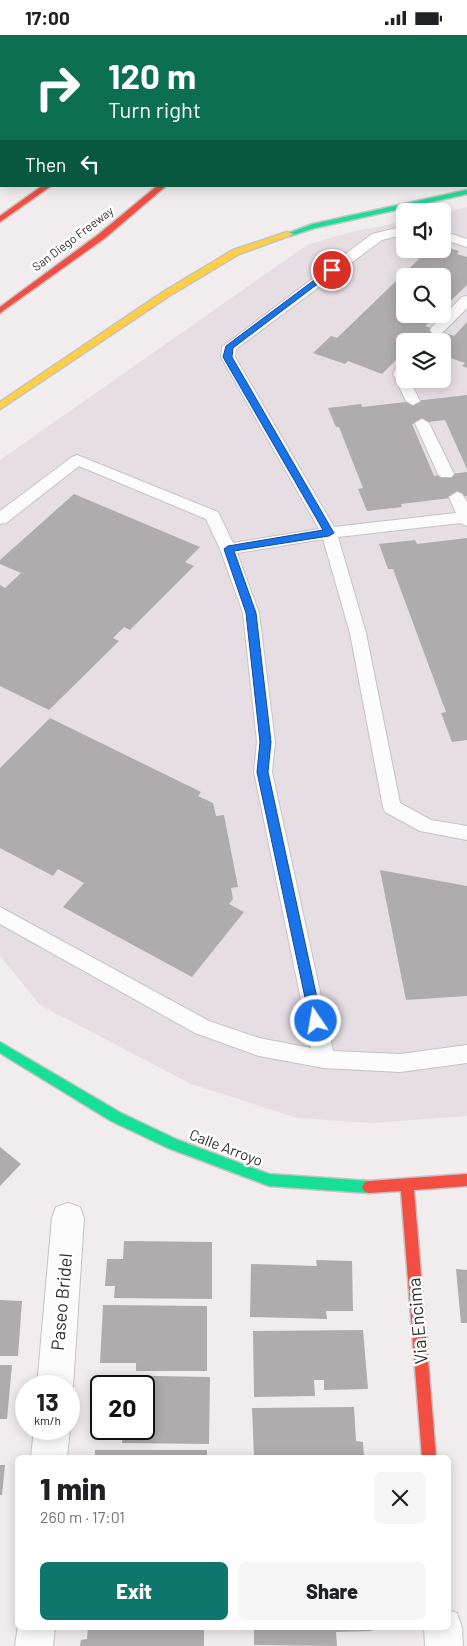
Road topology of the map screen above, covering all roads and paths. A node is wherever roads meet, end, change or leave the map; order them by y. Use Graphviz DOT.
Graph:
graph roads {
  1 [pos="46,187"];
  2 [pos="161,187"];
  3 [pos="467,192"];
  4 [pos="0,220"];
  5 [pos="396,233"];
  6 [pos="451,238"];
  7 [pos="467,243"];
  8 [pos="467,300"];
  9 [pos="0,311"];
  10 [pos="437,330"];
  11 [pos="406,388"];
  12 [pos="413,401"];
  13 [pos="0,406"];
  14 [pos="422,423"];
  15 [pos="446,474"];
  16 [pos="456,497"];
  17 [pos="466,518"];
  18 [pos="0,519"];
  19 [pos="329,533"];
  20 [pos="228,549"];
  21 [pos="467,833"];
  22 [pos="1,917"];
  23 [pos="0,1047"];
  24 [pos="467,1054"];
  25 [pos="324,1059"];
  26 [pos="467,1180"];
  27 [pos="407,1185"];
  28 [pos="68,1218"];
  29 [pos="56,1375"];
  30 [pos="51,1440"];
  31 [pos="49,1455"];
  32 [pos="429,1455"];
  33 [pos="36,1630"];
  34 [pos="443,1630"];
  35 [pos="34,1646"];
  36 [pos="444,1646"];
  1 -- 4 [label="main road"];
  2 -- 9 [label="main road, San Diego Freeway"];
  3 -- 13 [label="main road"];
  5 -- 19 [label="lane"];
  6 -- 7 [label="lane"];
  8 -- 10 [label="lane"];
  11 -- 12 [label="lane"];
  14 -- 15 [label="lane"];
  16 -- 17 [label="lane"];
  17 -- 19 [label="lane"];
  18 -- 20 [label="lane"];
  19 -- 20 [label="lane"];
  19 -- 21 [label="lane"];
  20 -- 25 [label="lane"];
  22 -- 25 [label="lane"];
  23 -- 27 [label="main road, Calle Arroyo"];
  24 -- 25 [label="lane"];
  26 -- 27 [label="main road, Calle Arroyo"];
  27 -- 32 [label="main road, Via Encima"];
  28 -- 29 [label="street, Paseo Bridel"];
  30 -- 31 [label="street"];
  33 -- 35 [label="street"];
  34 -- 36 [label="street"];
}
